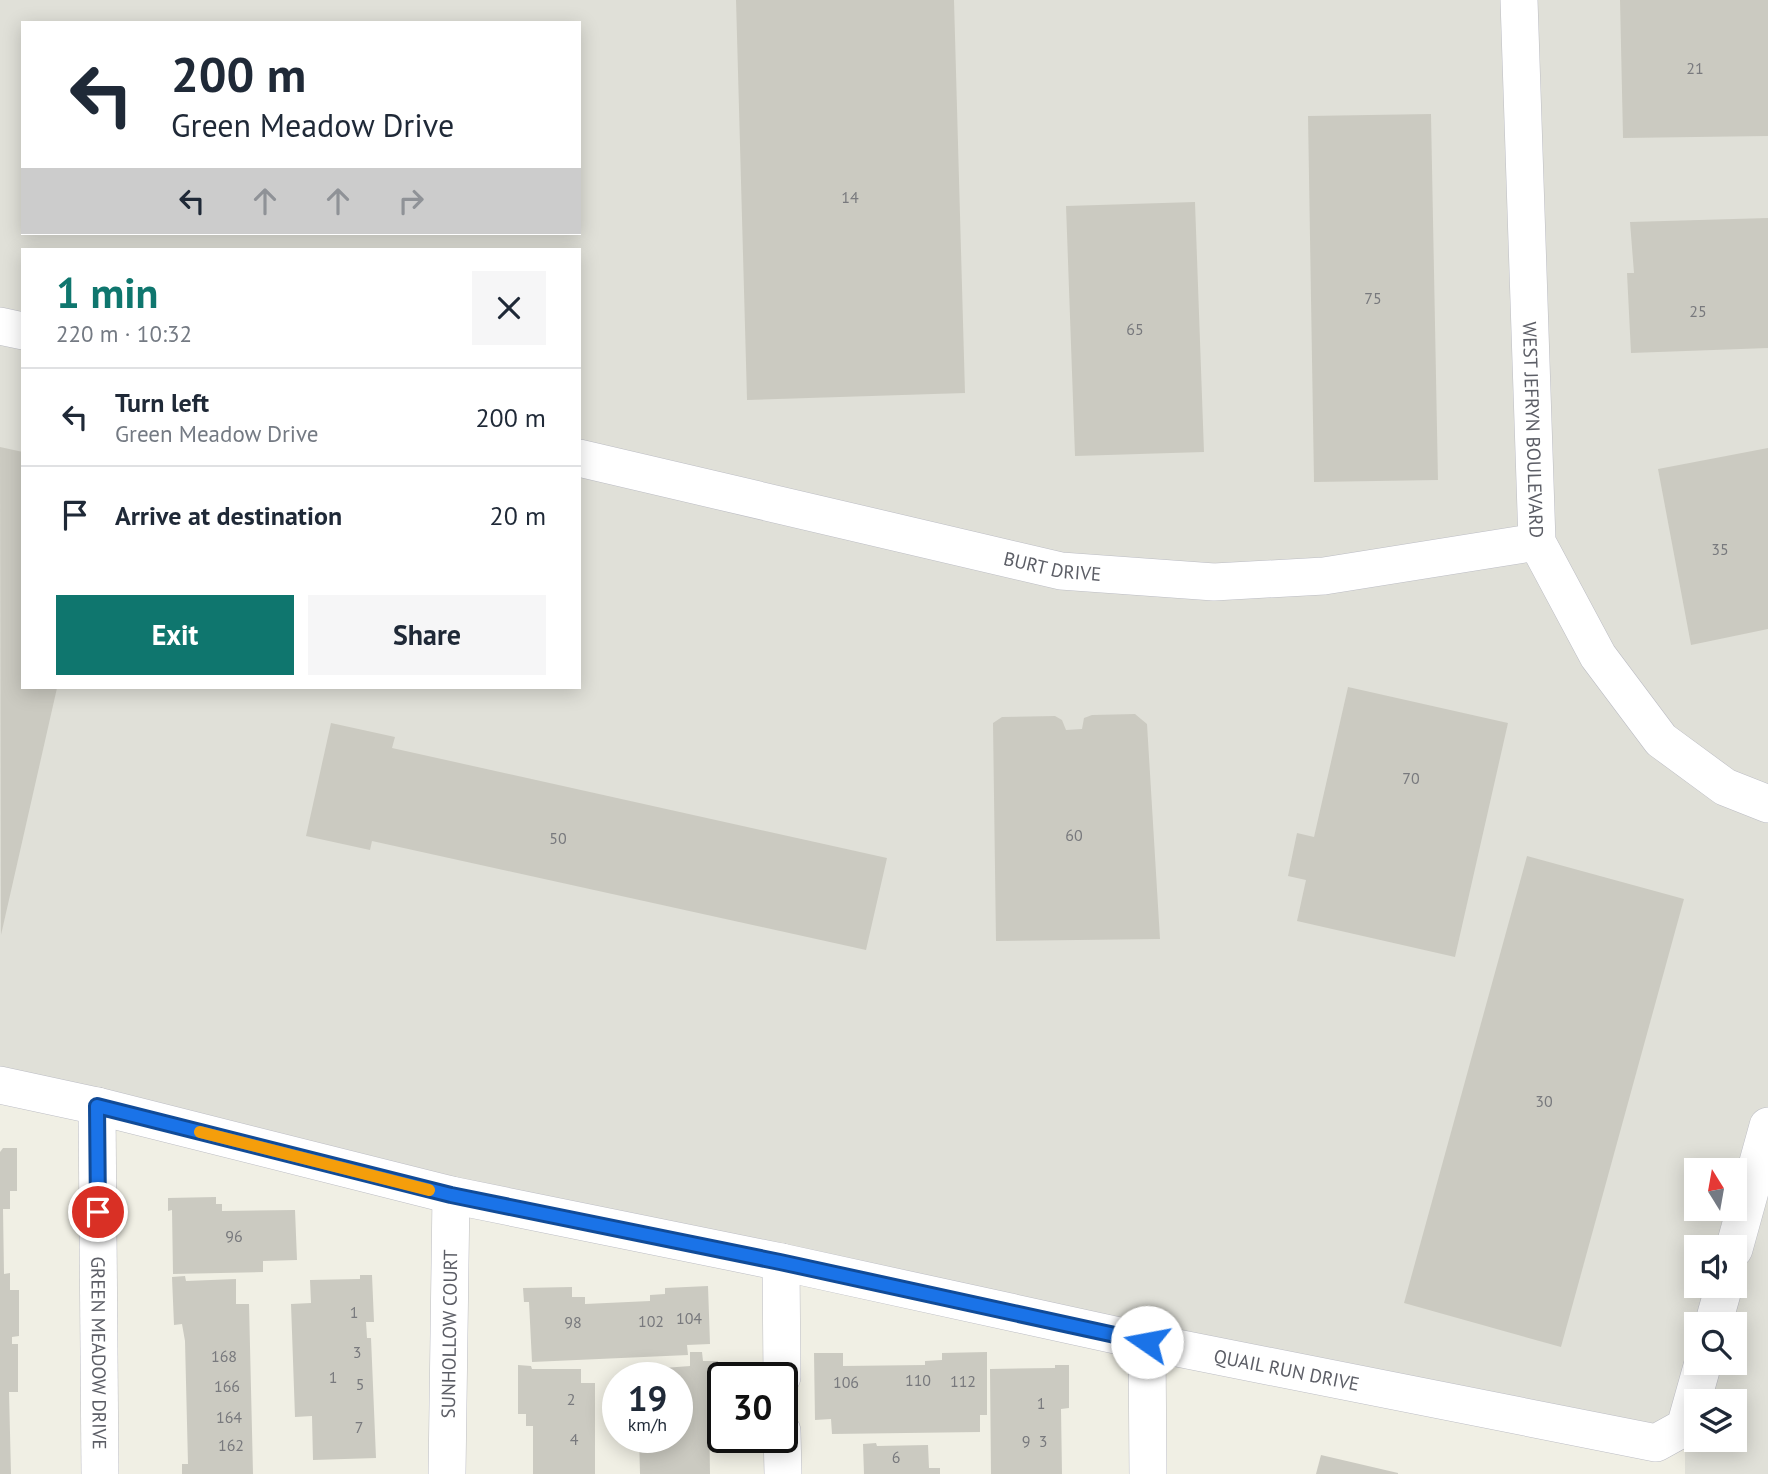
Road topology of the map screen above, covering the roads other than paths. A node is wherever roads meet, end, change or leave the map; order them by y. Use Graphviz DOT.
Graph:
graph roads {
  1 [pos="1519,0"];
  2 [pos="0,326"];
  3 [pos="21,331"];
  4 [pos="581,458"];
  5 [pos="1537,542"];
  6 [pos="1768,804"];
  7 [pos="0,1085"];
  8 [pos="97,1106"];
  9 [pos="1768,1126"];
  10 [pos="451,1195"];
  11 [pos="1738,1235"];
  12 [pos="780,1262"];
  13 [pos="1147,1342"];
  14 [pos="782,1362"];
  15 [pos="1700,1375"];
  16 [pos="783,1453"];
  17 [pos="100,1474"];
  18 [pos="447,1474"];
  19 [pos="783,1474"];
  20 [pos="1149,1474"];
  1 -- 5 [label="street, WEST JEFRYN BOULEVARD"];
  2 -- 3 [label="street"];
  4 -- 5 [label="street, BURT DRIVE"];
  5 -- 6 [label="street, WEST JEFRYN BOULEVARD"];
  7 -- 8 [label="street, QUAIL RUN DRIVE"];
  8 -- 10 [label="street, QUAIL RUN DRIVE"];
  8 -- 17 [label="street, GREEN MEADOW DRIVE"];
  9 -- 11 [label="street"];
  10 -- 12 [label="street, QUAIL RUN DRIVE"];
  10 -- 18 [label="street, SUNHOLLOW COURT"];
  12 -- 13 [label="street, QUAIL RUN DRIVE"];
  12 -- 14 [label="street"];
  13 -- 15 [label="street, QUAIL RUN DRIVE"];
  13 -- 20 [label="street"];
  16 -- 19 [label="street"];
}
